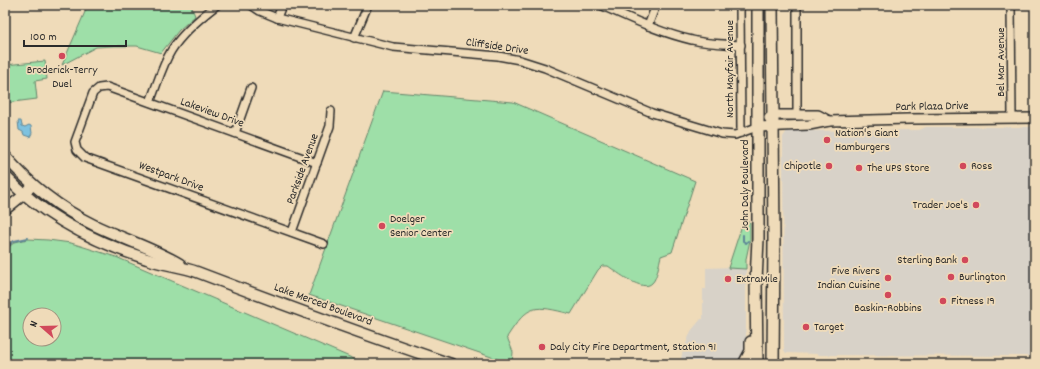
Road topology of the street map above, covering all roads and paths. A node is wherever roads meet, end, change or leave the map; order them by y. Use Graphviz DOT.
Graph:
graph roads {
  1 [pos="217,5"];
  2 [pos="251,5"];
  3 [pos="282,5"];
  4 [pos="368,5"];
  5 [pos="600,5"];
  6 [pos="656,5"];
  7 [pos="740,5"];
  8 [pos="758,5"];
  9 [pos="797,5"];
  10 [pos="1011,5"];
  11 [pos="774,7"];
  12 [pos="277,18"];
  13 [pos="648,26"];
  14 [pos="354,38"];
  15 [pos="741,45"];
  16 [pos="99,88"];
  17 [pos="251,88"];
  18 [pos="150,102"];
  19 [pos="331,111"];
  20 [pos="798,115"];
  21 [pos="1012,118"];
  22 [pos="1035,118"];
  23 [pos="773,120"];
  24 [pos="829,120"];
  25 [pos="757,127"];
  26 [pos="235,133"];
  27 [pos="741,133"];
  28 [pos="5,156"];
  29 [pos="317,163"];
  30 [pos="5,176"];
  31 [pos="33,185"];
  32 [pos="24,195"];
  33 [pos="5,210"];
  34 [pos="292,232"];
  35 [pos="324,244"];
  36 [pos="188,269"];
  37 [pos="757,274"];
  38 [pos="451,364"];
  39 [pos="744,364"];
  40 [pos="757,364"];
  41 [pos="773,364"];
  1 -- 18 [label="street"];
  2 -- 12 [label="street, Cliffside Drive"];
  3 -- 12 [label="street"];
  4 -- 14 [label="street"];
  5 -- 13 [label="street"];
  6 -- 13 [label="street"];
  7 -- 15 [label="street, North Mayfair Avenue"];
  8 -- 25 [label="main road, John Daly Boulevard"];
  9 -- 20 [label="street"];
  10 -- 21 [label="street, Bel Mar Avenue"];
  11 -- 23 [label="main road"];
  12 -- 14 [label="street, Cliffside Drive"];
  13 -- 15 [label="street"];
  14 -- 27 [label="street, Cliffside Drive"];
  15 -- 27 [label="street, North Mayfair Avenue"];
  16 -- 18 [label="street, Lakeview Drive"];
  16 -- 34 [label="street, Westpark Drive"];
  17 -- 26 [label="street"];
  18 -- 26 [label="street, Lakeview Drive"];
  19 -- 29 [label="street, Parkside Avenue"];
  20 -- 23 [label="street, Park Plaza Drive"];
  20 -- 24 [label="street, Park Plaza Drive"];
  21 -- 22 [label="street, Park Plaza Drive"];
  21 -- 24 [label="street, Park Plaza Drive"];
  23 -- 24 [label="street, Park Plaza Drive"];
  23 -- 25 [label="street, Park Plaza Drive"];
  23 -- 41 [label="main road"];
  25 -- 27 [label="street, Cliffside Drive"];
  25 -- 37 [label="main road, John Daly Boulevard"];
  26 -- 29 [label="street, Lakeview Drive"];
  28 -- 31 [label="main road, Lake Merced Boulevard"];
  29 -- 34 [label="street, Parkside Avenue"];
  30 -- 32 [label="main road, Lake Merced Boulevard"];
  31 -- 32 [label="street"];
  31 -- 36 [label="main road, Lake Merced Boulevard"];
  32 -- 33 [label="street"];
  32 -- 36 [label="main road, Lake Merced Boulevard"];
  34 -- 35 [label="street, Westpark Drive"];
  36 -- 38 [label="main road, Lake Merced Boulevard"];
  37 -- 39 [label="main road"];
  37 -- 40 [label="main road, John Daly Boulevard"];
}
